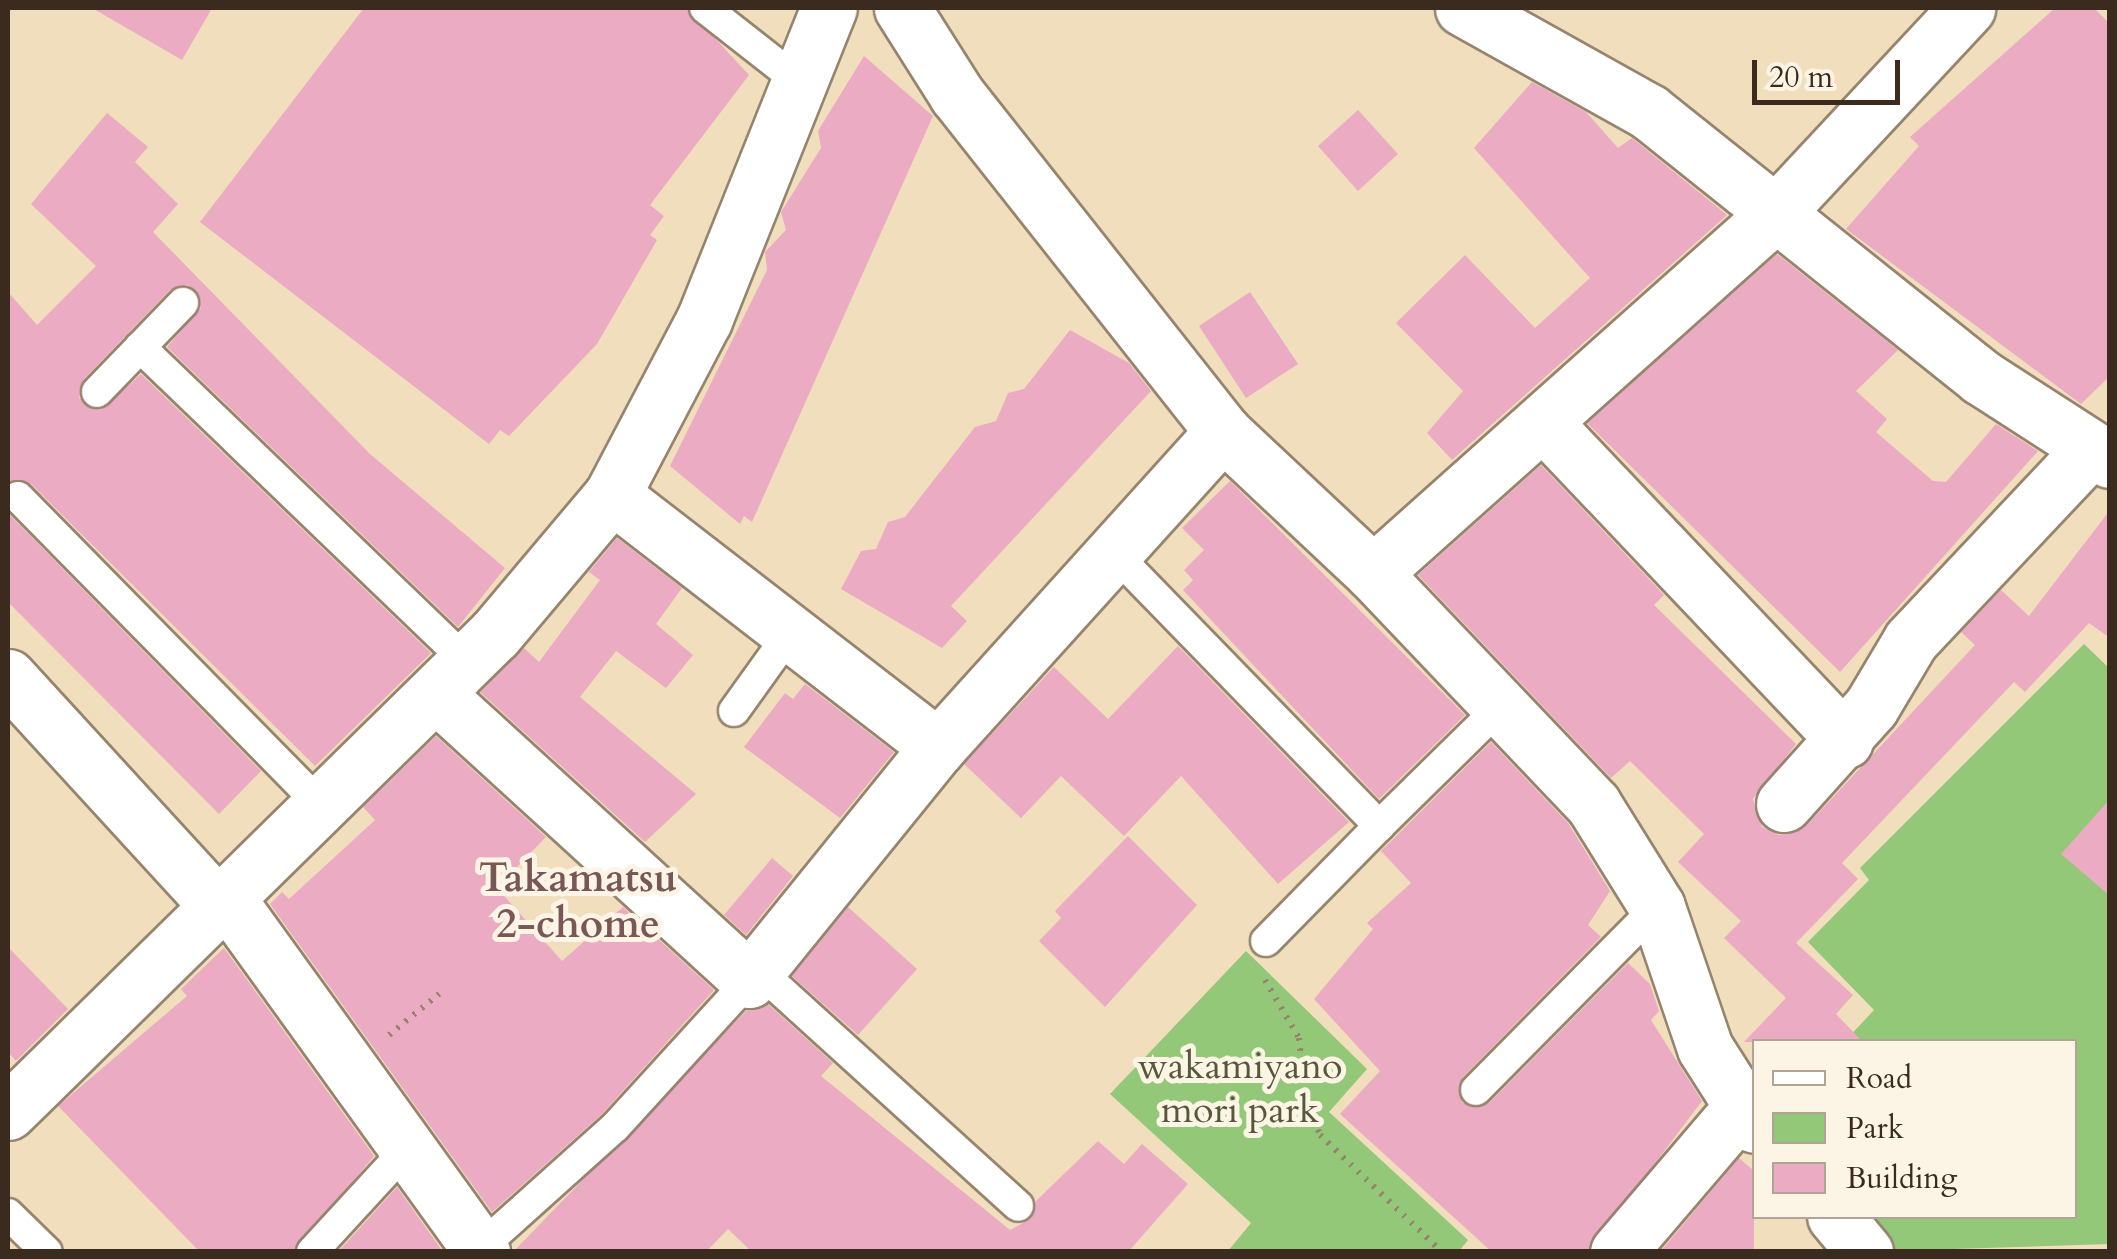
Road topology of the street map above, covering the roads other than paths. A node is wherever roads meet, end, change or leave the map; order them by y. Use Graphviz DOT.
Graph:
graph roads {
  1 [pos="705,8"];
  2 [pos="829,8"];
  3 [pos="902,8"];
  4 [pos="1463,8"];
  5 [pos="1967,8"];
  6 [pos="798,81"];
  7 [pos="1775,214"];
  8 [pos="183,304"];
  9 [pos="140,347"];
  10 [pos="97,392"];
  11 [pos="1543,422"];
  12 [pos="1223,432"];
  13 [pos="2100,455"];
  14 [pos="612,495"];
  15 [pos="18,497"];
  16 [pos="1113,552"];
  17 [pos="1373,573"];
  18 [pos="790,633"];
  19 [pos="8,677"];
  20 [pos="452,678"];
  21 [pos="1501,706"];
  22 [pos="734,711"];
  23 [pos="1845,740"];
  24 [pos="938,747"];
  25 [pos="1784,804"];
  26 [pos="321,805"];
  27 [pos="1378,826"];
  28 [pos="222,901"];
  29 [pos="1657,907"];
  30 [pos="1266,941"];
  31 [pos="753,975"];
  32 [pos="1476,1090"];
  33 [pos="8,1112"];
  34 [pos="1747,1117"];
  35 [pos="404,1152"];
  36 [pos="1018,1206"];
  37 [pos="8,1214"];
  38 [pos="481,1250"];
  39 [pos="47,1252"];
  40 [pos="312,1252"];
  41 [pos="1618,1252"];
  1 -- 6 [label="lane"];
  2 -- 6 [label="street"];
  3 -- 12 [label="street"];
  4 -- 7 [label="street"];
  5 -- 7 [label="street"];
  6 -- 14 [label="street"];
  7 -- 11 [label="street"];
  7 -- 13 [label="street"];
  8 -- 9 [label="lane"];
  9 -- 10 [label="lane"];
  9 -- 20 [label="lane"];
  11 -- 17 [label="street"];
  11 -- 23 [label="street"];
  12 -- 16 [label="street"];
  12 -- 17 [label="street"];
  13 -- 23 [label="street"];
  14 -- 18 [label="street"];
  14 -- 20 [label="street"];
  15 -- 26 [label="lane"];
  16 -- 24 [label="street"];
  16 -- 27 [label="lane"];
  17 -- 21 [label="street"];
  18 -- 22 [label="lane"];
  18 -- 24 [label="street"];
  19 -- 28 [label="street"];
  20 -- 26 [label="street"];
  20 -- 31 [label="street"];
  21 -- 27 [label="lane"];
  21 -- 29 [label="street"];
  23 -- 25 [label="street"];
  24 -- 31 [label="street"];
  26 -- 28 [label="street"];
  27 -- 30 [label="lane"];
  28 -- 33 [label="street"];
  28 -- 35 [label="street"];
  29 -- 32 [label="lane"];
  29 -- 34 [label="street"];
  31 -- 36 [label="lane"];
  31 -- 38 [label="lane"];
  34 -- 41 [label="street"];
  35 -- 38 [label="street"];
  35 -- 40 [label="lane"];
  37 -- 39 [label="lane"];
}
